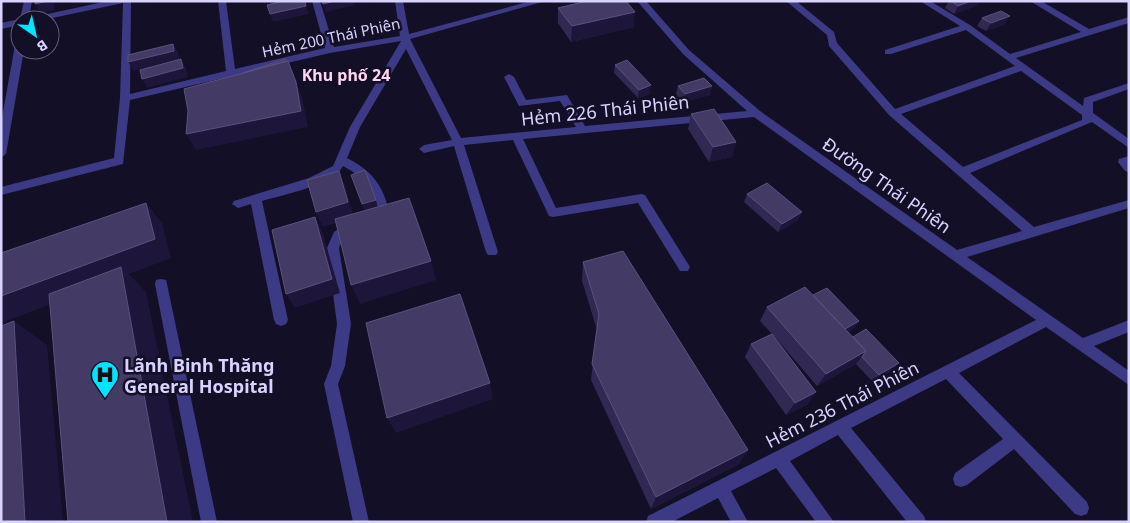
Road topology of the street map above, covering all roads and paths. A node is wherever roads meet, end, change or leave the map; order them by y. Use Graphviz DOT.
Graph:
graph roads {
  1 [pos="120,1"];
  2 [pos="127,1"];
  3 [pos="222,1"];
  4 [pos="316,1"];
  5 [pos="399,1"];
  6 [pos="542,1"];
  7 [pos="641,1"];
  8 [pos="790,1"];
  9 [pos="924,1"];
  10 [pos="1034,1"];
  11 [pos="518,4"];
  12 [pos="60,14"];
  13 [pos="1129,20"];
  14 [pos="967,27"];
  15 [pos="1089,33"];
  16 [pos="406,39"];
  17 [pos="330,50"];
  18 [pos="888,52"];
  19 [pos="1010,58"];
  20 [pos="17,60"];
  21 [pos="1023,67"];
  22 [pos="231,74"];
  23 [pos="509,77"];
  24 [pos="1129,86"];
  25 [pos="124,98"];
  26 [pos="1087,112"];
  27 [pos="756,113"];
  28 [pos="893,113"];
  29 [pos="582,129"];
  30 [pos="516,136"];
  31 [pos="458,142"];
  32 [pos="1129,144"];
  33 [pos="424,149"];
  34 [pos="1,154"];
  35 [pos="341,160"];
  36 [pos="1129,160"];
  37 [pos="1129,168"];
  38 [pos="961,172"];
  39 [pos="1,191"];
  40 [pos="256,200"];
  41 [pos="238,204"];
  42 [pos="1129,204"];
  43 [pos="1032,233"];
  44 [pos="492,252"];
  45 [pos="956,255"];
  46 [pos="684,267"];
  47 [pos="161,284"];
  48 [pos="281,320"];
  49 [pos="1046,320"];
  50 [pos="1129,326"];
  51 [pos="1082,345"];
  52 [pos="948,371"];
  53 [pos="1129,379"];
  54 [pos="840,426"];
  55 [pos="1014,440"];
  56 [pos="778,458"];
  57 [pos="961,479"];
  58 [pos="721,488"];
  59 [pos="1081,508"];
  60 [pos="209,522"];
  61 [pos="361,522"];
  62 [pos="654,522"];
  63 [pos="740,522"];
  64 [pos="826,522"];
  65 [pos="918,522"];
  1 -- 12 [label="street"];
  2 -- 25 [label="street"];
  3 -- 22 [label="street"];
  4 -- 17 [label="street"];
  5 -- 16 [label="street"];
  6 -- 11 [label="street, Hẻm 200 Thái Phiên"];
  7 -- 27 [label="street, Đường Thái Phiên"];
  8 -- 28 [label="street"];
  9 -- 14 [label="street"];
  10 -- 15 [label="street"];
  11 -- 16 [label="street, Hẻm 200 Thái Phiên"];
  13 -- 15 [label="street"];
  14 -- 18 [label="street"];
  14 -- 19 [label="street"];
  15 -- 19 [label="street"];
  16 -- 17 [label="street, Hẻm 200 Thái Phiên"];
  16 -- 31 [label="street"];
  16 -- 35 [label="street"];
  17 -- 22 [label="street, Hẻm 200 Thái Phiên"];
  19 -- 21 [label="street"];
  20 -- 34 [label="street"];
  21 -- 26 [label="street"];
  21 -- 28 [label="street"];
  22 -- 25 [label="street, Hẻm 200 Thái Phiên"];
  23 -- 29 [label="street"];
  24 -- 26 [label="street"];
  25 -- 39 [label="street"];
  26 -- 32 [label="street"];
  26 -- 38 [label="street"];
  27 -- 29 [label="street, Hẻm 226 Thái Phiên"];
  27 -- 45 [label="street, Đường Thái Phiên"];
  28 -- 38 [label="street"];
  29 -- 30 [label="street, Hẻm 226 Thái Phiên"];
  30 -- 31 [label="street, Hẻm 226 Thái Phiên"];
  30 -- 46 [label="street"];
  31 -- 33 [label="street, Hẻm 226 Thái Phiên"];
  31 -- 44 [label="street"];
  35 -- 40 [label="street"];
  35 -- 61 [label="street"];
  36 -- 37 [label="street"];
  38 -- 43 [label="street"];
  40 -- 41 [label="street"];
  40 -- 48 [label="street"];
  42 -- 43 [label="street"];
  43 -- 45 [label="street"];
  45 -- 49 [label="street, Đường Thái Phiên"];
  47 -- 60 [label="street"];
  49 -- 51 [label="street, Đường Thái Phiên"];
  49 -- 52 [label="street, Hẻm 236 Thái Phiên"];
  50 -- 51 [label="street"];
  51 -- 53 [label="street, Đường Thái Phiên"];
  52 -- 54 [label="street, Hẻm 236 Thái Phiên"];
  52 -- 55 [label="street"];
  54 -- 56 [label="street, Hẻm 236 Thái Phiên"];
  54 -- 65 [label="street"];
  55 -- 57 [label="street"];
  55 -- 59 [label="street"];
  56 -- 58 [label="street, Hẻm 236 Thái Phiên"];
  56 -- 64 [label="street"];
  58 -- 62 [label="street, Hẻm 236 Thái Phiên"];
  58 -- 63 [label="street"];
}
